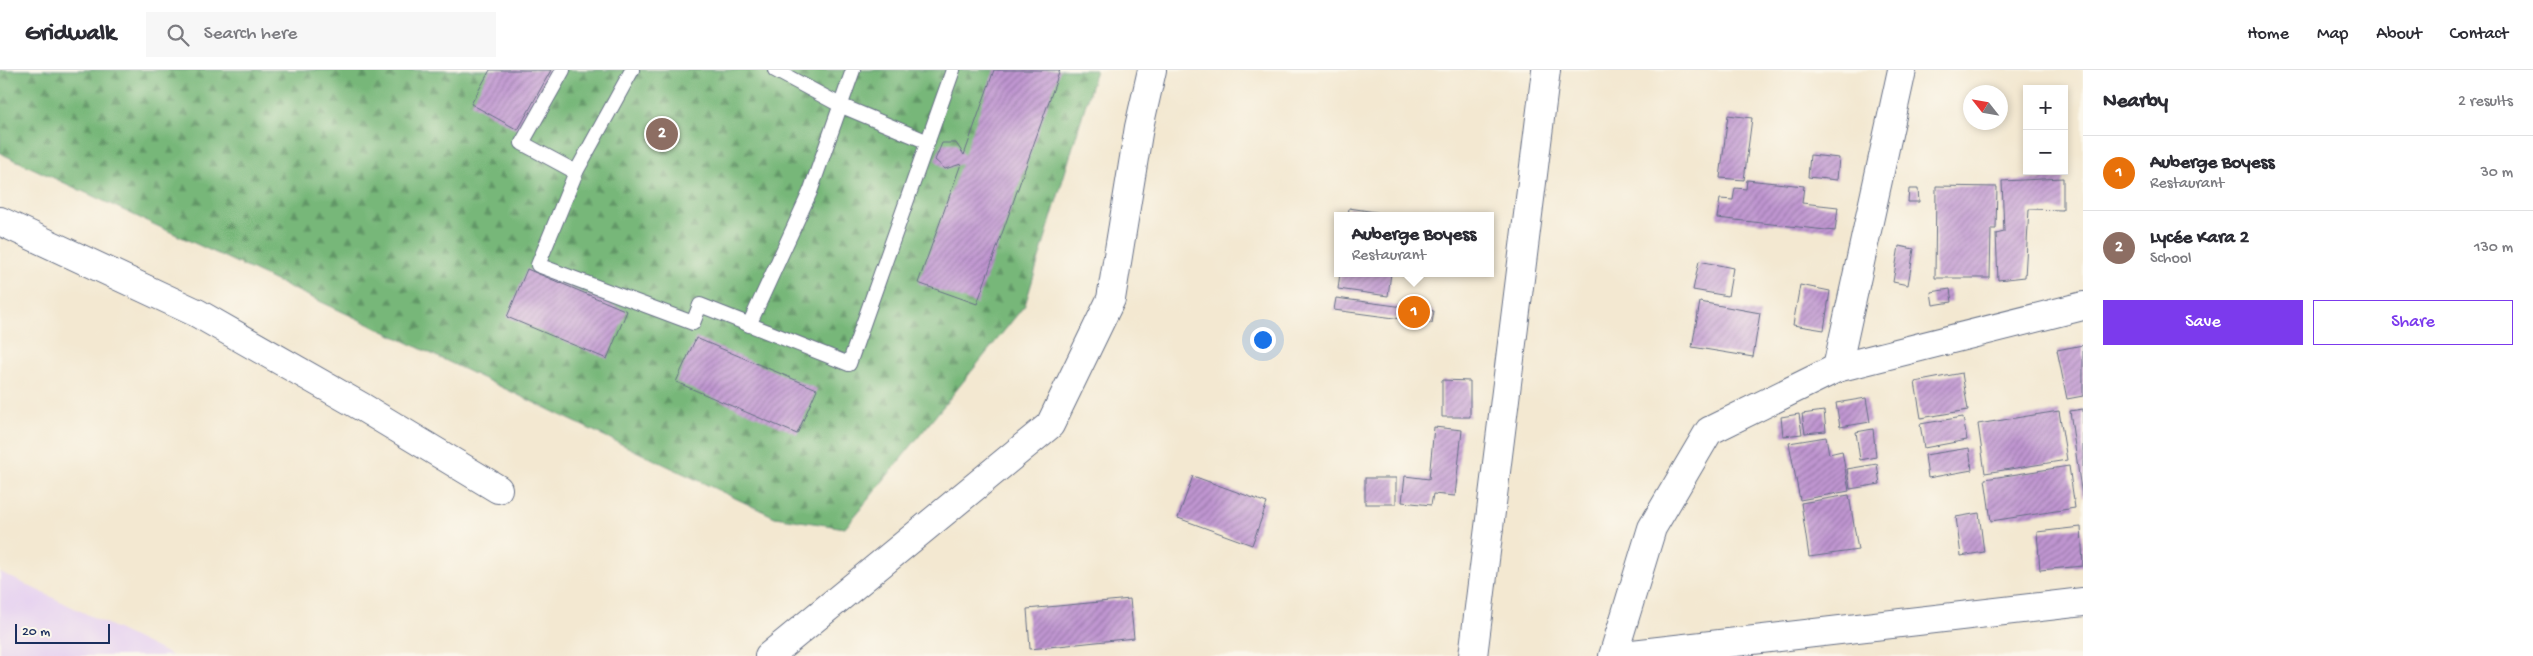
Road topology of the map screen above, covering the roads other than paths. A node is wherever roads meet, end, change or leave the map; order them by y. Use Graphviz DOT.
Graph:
graph roads {
  1 [pos="564,70"];
  2 [pos="632,70"];
  3 [pos="775,70"];
  4 [pos="853,70"];
  5 [pos="953,70"];
  6 [pos="1152,70"];
  7 [pos="1546,70"];
  8 [pos="1902,70"];
  9 [pos="842,106"];
  10 [pos="928,142"];
  11 [pos="576,172"];
  12 [pos="0,221"];
  13 [pos="2083,306"];
  14 [pos="749,325"];
  15 [pos="1837,368"];
  16 [pos="498,489"];
  17 [pos="2083,602"];
  18 [pos="774,655"];
  19 [pos="1473,656"];
  20 [pos="1614,656"];
  1 -- 11 [label="lane"];
  2 -- 11 [label="lane"];
  3 -- 9 [label="lane"];
  4 -- 9 [label="lane"];
  5 -- 10 [label="lane"];
  6 -- 18 [label="street"];
  7 -- 19 [label="street"];
  8 -- 15 [label="street"];
  9 -- 10 [label="lane"];
  9 -- 14 [label="lane"];
  10 -- 14 [label="lane"];
  11 -- 14 [label="lane"];
  12 -- 16 [label="street"];
  13 -- 15 [label="street"];
  15 -- 20 [label="street"];
  17 -- 20 [label="street"];
}
